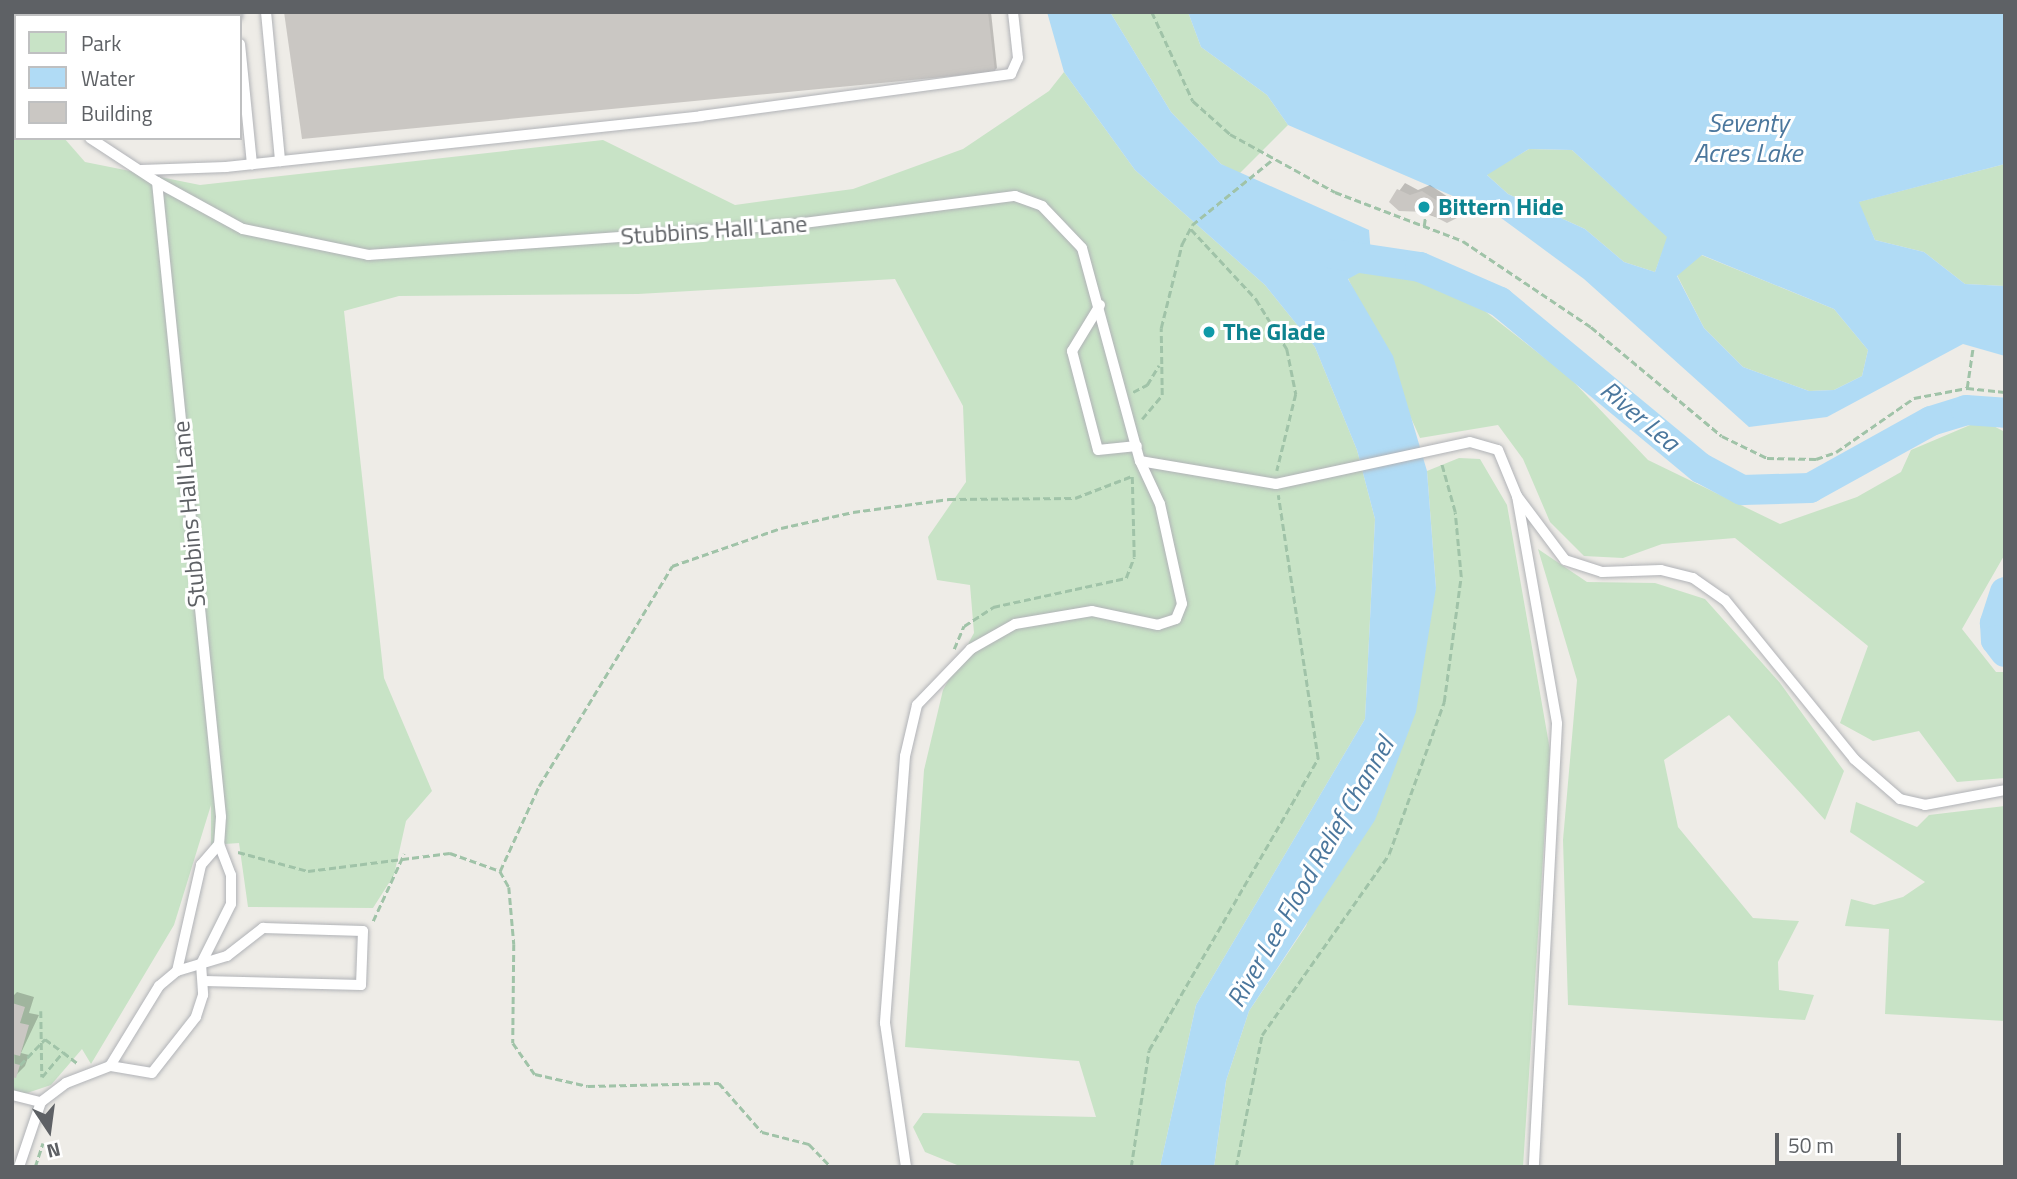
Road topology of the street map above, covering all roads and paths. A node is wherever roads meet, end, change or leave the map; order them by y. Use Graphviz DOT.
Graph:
graph roads {
  1 [pos="267,12"];
  2 [pos="1013,12"];
  3 [pos="1152,12"];
  4 [pos="242,64"];
  5 [pos="93,140"];
  6 [pos="1272,160"];
  7 [pos="280,161"];
  8 [pos="252,164"];
  9 [pos="140,170"];
  10 [pos="158,182"];
  11 [pos="1426,212"];
  12 [pos="1424,226"];
  13 [pos="1192,227"];
  14 [pos="1100,305"];
  15 [pos="1973,347"];
  16 [pos="1159,365"];
  17 [pos="1967,388"];
  18 [pos="2005,392"];
  19 [pos="1122,396"];
  20 [pos="1132,423"];
  21 [pos="1137,446"];
  22 [pos="1439,448"];
  23 [pos="1140,461"];
  24 [pos="1276,484"];
  25 [pos="1517,496"];
  26 [pos="952,665"];
  27 [pos="2005,790"];
  28 [pos="219,845"];
  29 [pos="404,854"];
  30 [pos="500,872"];
  31 [pos="363,930"];
  32 [pos="201,964"];
  33 [pos="177,971"];
  34 [pos="204,981"];
  35 [pos="41,1011"];
  36 [pos="45,1039"];
  37 [pos="63,1052"];
  38 [pos="20,1065"];
  39 [pos="110,1066"];
  40 [pos="91,1074"];
  41 [pos="12,1095"];
  42 [pos="41,1102"];
  43 [pos="906,1166"];
  44 [pos="19,1167"];
  45 [pos="831,1167"];
  46 [pos="1131,1167"];
  47 [pos="1236,1167"];
  48 [pos="1534,1167"];
  1 -- 7 [label="lane"];
  2 -- 7 [label="lane"];
  3 -- 6 [label="path"];
  4 -- 8 [label="lane"];
  5 -- 9 [label="lane, Stubbins Hall Lane"];
  6 -- 12 [label="path"];
  6 -- 13 [label="path"];
  7 -- 8 [label="lane"];
  8 -- 9 [label="lane"];
  9 -- 10 [label="lane, Stubbins Hall Lane"];
  10 -- 14 [label="lane, Stubbins Hall Lane"];
  10 -- 28 [label="lane, Stubbins Hall Lane"];
  11 -- 12 [label="path"];
  12 -- 17 [label="path"];
  13 -- 16 [label="path"];
  13 -- 24 [label="path"];
  14 -- 19 [label="lane, Stubbins Hall Lane"];
  14 -- 21 [label="lane"];
  15 -- 17 [label="path"];
  16 -- 19 [label="path"];
  16 -- 20 [label="path"];
  17 -- 18 [label="path"];
  19 -- 20 [label="lane, Stubbins Hall Lane"];
  20 -- 21 [label="lane, Stubbins Hall Lane"];
  21 -- 23 [label="lane, Stubbins Hall Lane"];
  22 -- 24 [label="lane"];
  22 -- 25 [label="lane"];
  22 -- 47 [label="path"];
  23 -- 24 [label="lane"];
  23 -- 26 [label="lane, Stubbins Hall Lane"];
  24 -- 46 [label="path"];
  25 -- 27 [label="lane"];
  25 -- 48 [label="lane"];
  26 -- 30 [label="path"];
  26 -- 43 [label="lane"];
  28 -- 29 [label="path"];
  28 -- 32 [label="lane"];
  28 -- 33 [label="lane"];
  29 -- 30 [label="path"];
  29 -- 31 [label="path"];
  30 -- 45 [label="path"];
  31 -- 32 [label="lane"];
  31 -- 34 [label="lane"];
  32 -- 33 [label="lane"];
  32 -- 34 [label="lane"];
  33 -- 39 [label="lane"];
  34 -- 39 [label="lane"];
  35 -- 36 [label="path"];
  36 -- 37 [label="path"];
  36 -- 37 [label="path"];
  36 -- 38 [label="path"];
  37 -- 40 [label="path"];
  39 -- 40 [label="lane"];
  40 -- 42 [label="lane"];
  41 -- 42 [label="lane"];
  42 -- 44 [label="lane"];
}
